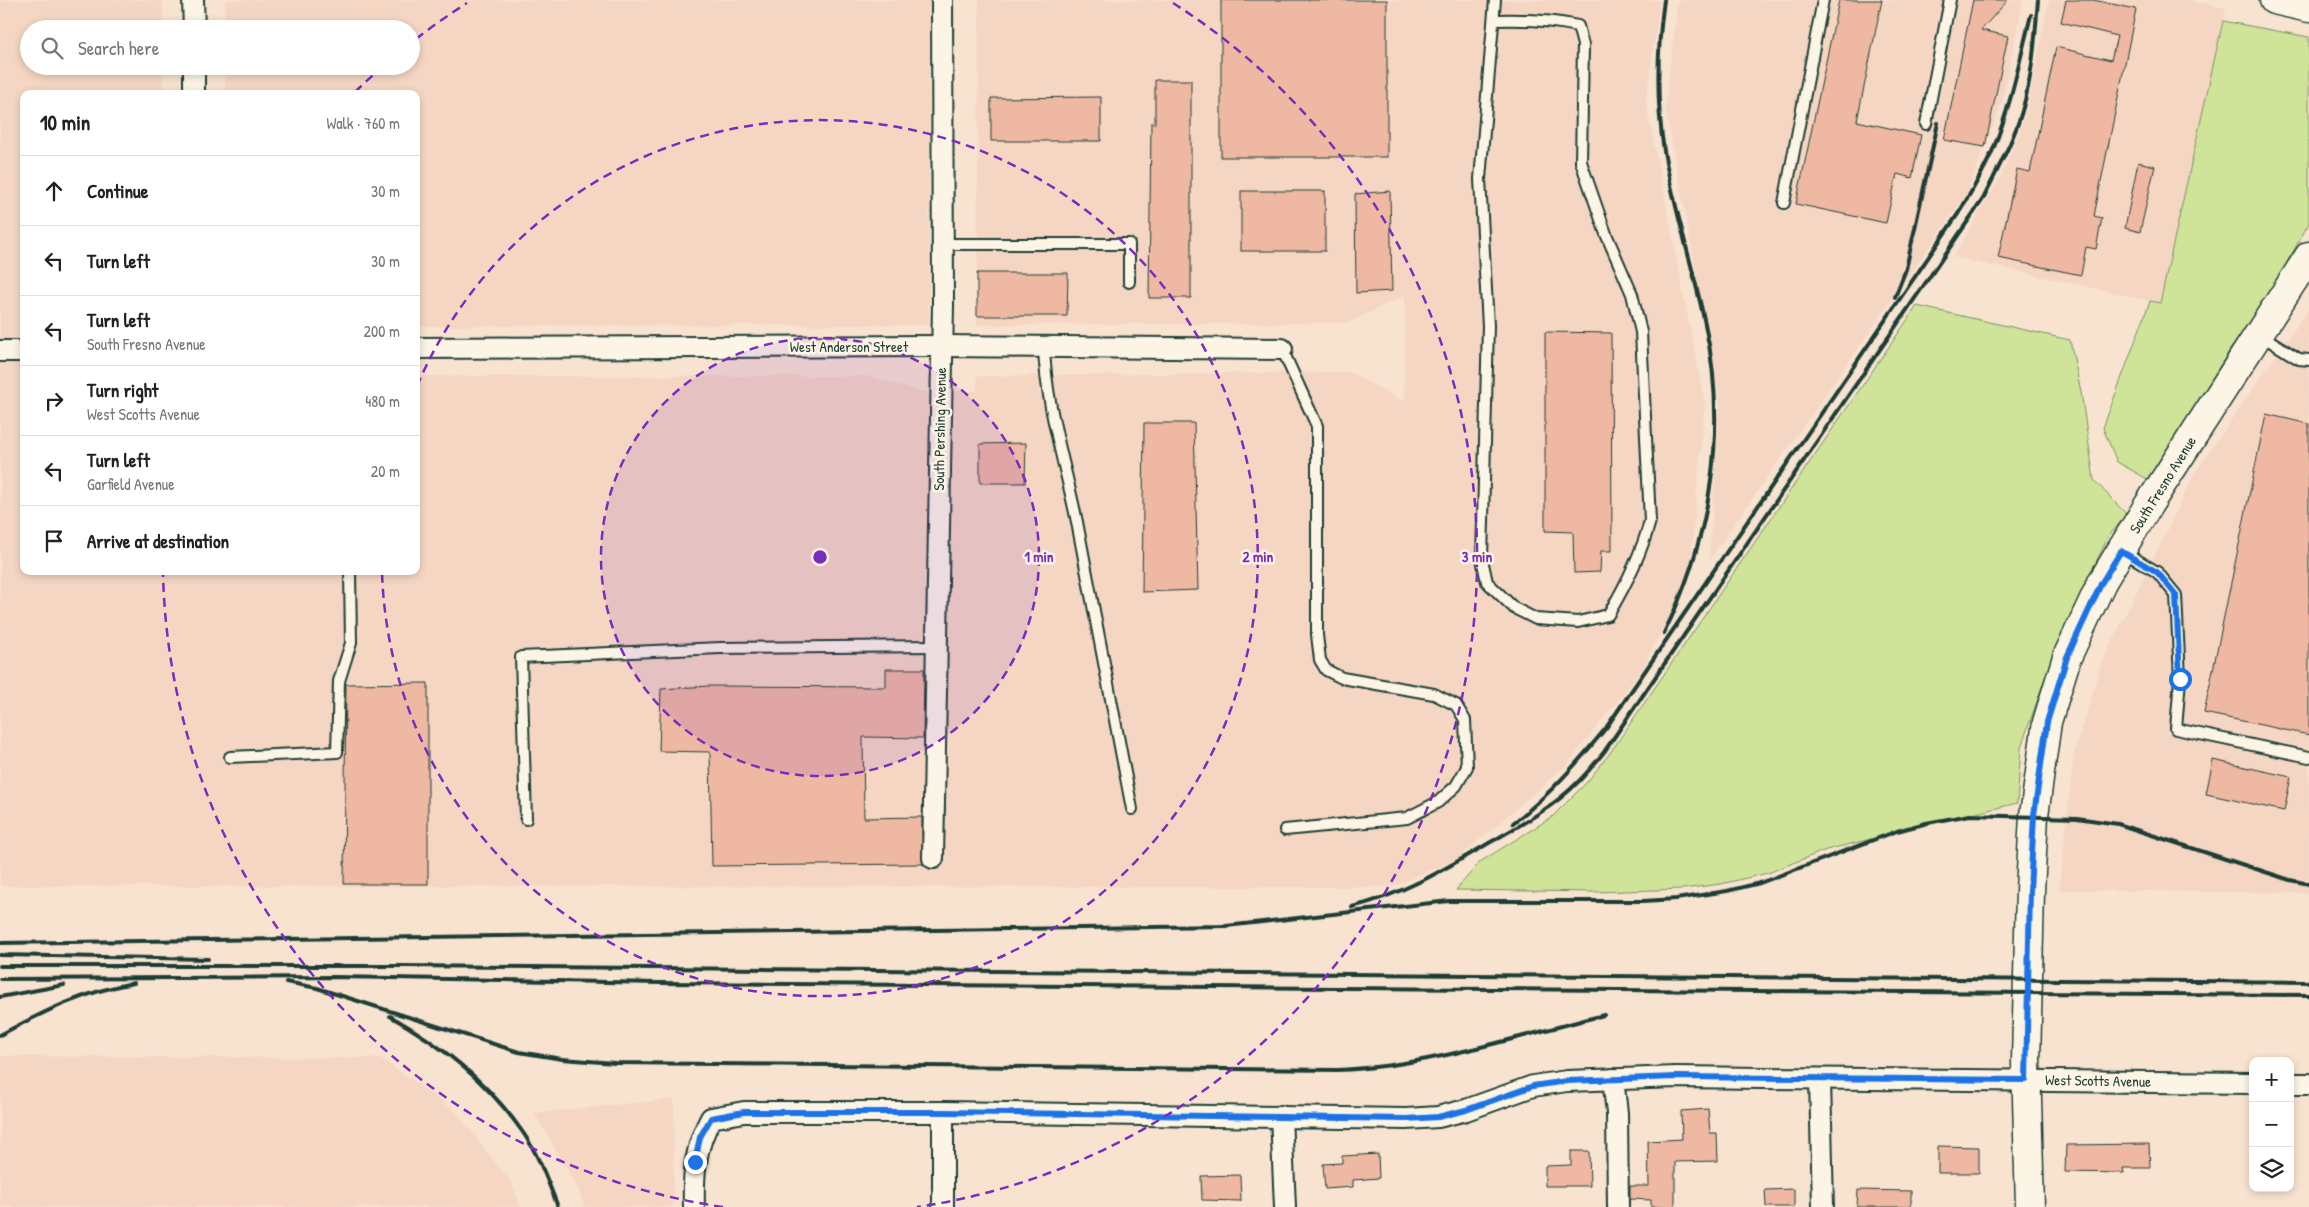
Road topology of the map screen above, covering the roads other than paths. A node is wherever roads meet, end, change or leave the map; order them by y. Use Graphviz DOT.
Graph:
graph roads {
  1 [pos="193,0"];
  2 [pos="942,0"];
  3 [pos="1495,0"];
  4 [pos="1823,0"];
  5 [pos="1950,0"];
  6 [pos="2274,0"];
  7 [pos="2309,8"];
  8 [pos="194,20"];
  9 [pos="1495,20"];
  10 [pos="194,75"];
  11 [pos="194,90"];
  12 [pos="1926,124"];
  13 [pos="1784,203"];
  14 [pos="943,244"];
  15 [pos="2309,256"];
  16 [pos="1129,282"];
  17 [pos="2258,334"];
  18 [pos="941,346"];
  19 [pos="1044,347"];
  20 [pos="420,348"];
  21 [pos="1282,349"];
  22 [pos="0,351"];
  23 [pos="20,351"];
  24 [pos="2309,360"];
  25 [pos="2121,551"];
  26 [pos="350,575"];
  27 [pos="936,646"];
  28 [pos="2309,756"];
  29 [pos="230,757"];
  30 [pos="1132,809"];
  31 [pos="526,820"];
  32 [pos="1286,830"];
  33 [pos="933,858"];
  34 [pos="1613,1079"];
  35 [pos="1820,1079"];
  36 [pos="2026,1080"];
  37 [pos="2249,1083"];
  38 [pos="2294,1084"];
  39 [pos="2309,1084"];
  40 [pos="943,1112"];
  41 [pos="1281,1116"];
  42 [pos="694,1207"];
  43 [pos="943,1207"];
  44 [pos="1285,1207"];
  45 [pos="1618,1207"];
  46 [pos="1823,1207"];
  47 [pos="2030,1207"];
  1 -- 8 [label="street"];
  2 -- 14 [label="street, South Pershing Avenue"];
  3 -- 9 [label="lane"];
  4 -- 13 [label="lane"];
  5 -- 12 [label="lane"];
  6 -- 7 [label="street"];
  9 -- 9 [label="lane"];
  10 -- 11 [label="street"];
  14 -- 16 [label="lane"];
  14 -- 18 [label="street, South Pershing Avenue"];
  15 -- 17 [label="street, South Fresno Avenue"];
  17 -- 24 [label="lane"];
  17 -- 25 [label="street, South Fresno Avenue"];
  18 -- 19 [label="street, West Anderson Street"];
  18 -- 20 [label="street, West Anderson Street"];
  18 -- 27 [label="street, South Pershing Avenue"];
  19 -- 21 [label="street, West Anderson Street"];
  19 -- 30 [label="lane"];
  21 -- 32 [label="lane"];
  22 -- 23 [label="street"];
  25 -- 28 [label="lane"];
  25 -- 36 [label="street, South Fresno Avenue"];
  26 -- 29 [label="lane"];
  27 -- 31 [label="lane"];
  27 -- 33 [label="street, South Pershing Avenue"];
  34 -- 35 [label="street, West Scotts Avenue"];
  34 -- 41 [label="street, West Scotts Avenue"];
  34 -- 45 [label="street"];
  35 -- 36 [label="street, West Scotts Avenue"];
  35 -- 46 [label="street"];
  36 -- 37 [label="street, West Scotts Avenue"];
  36 -- 47 [label="street, South Fresno Avenue"];
  38 -- 39 [label="street"];
  40 -- 41 [label="street, West Scotts Avenue"];
  40 -- 42 [label="street, West Scotts Avenue"];
  40 -- 43 [label="street"];
  41 -- 44 [label="street"];
}
